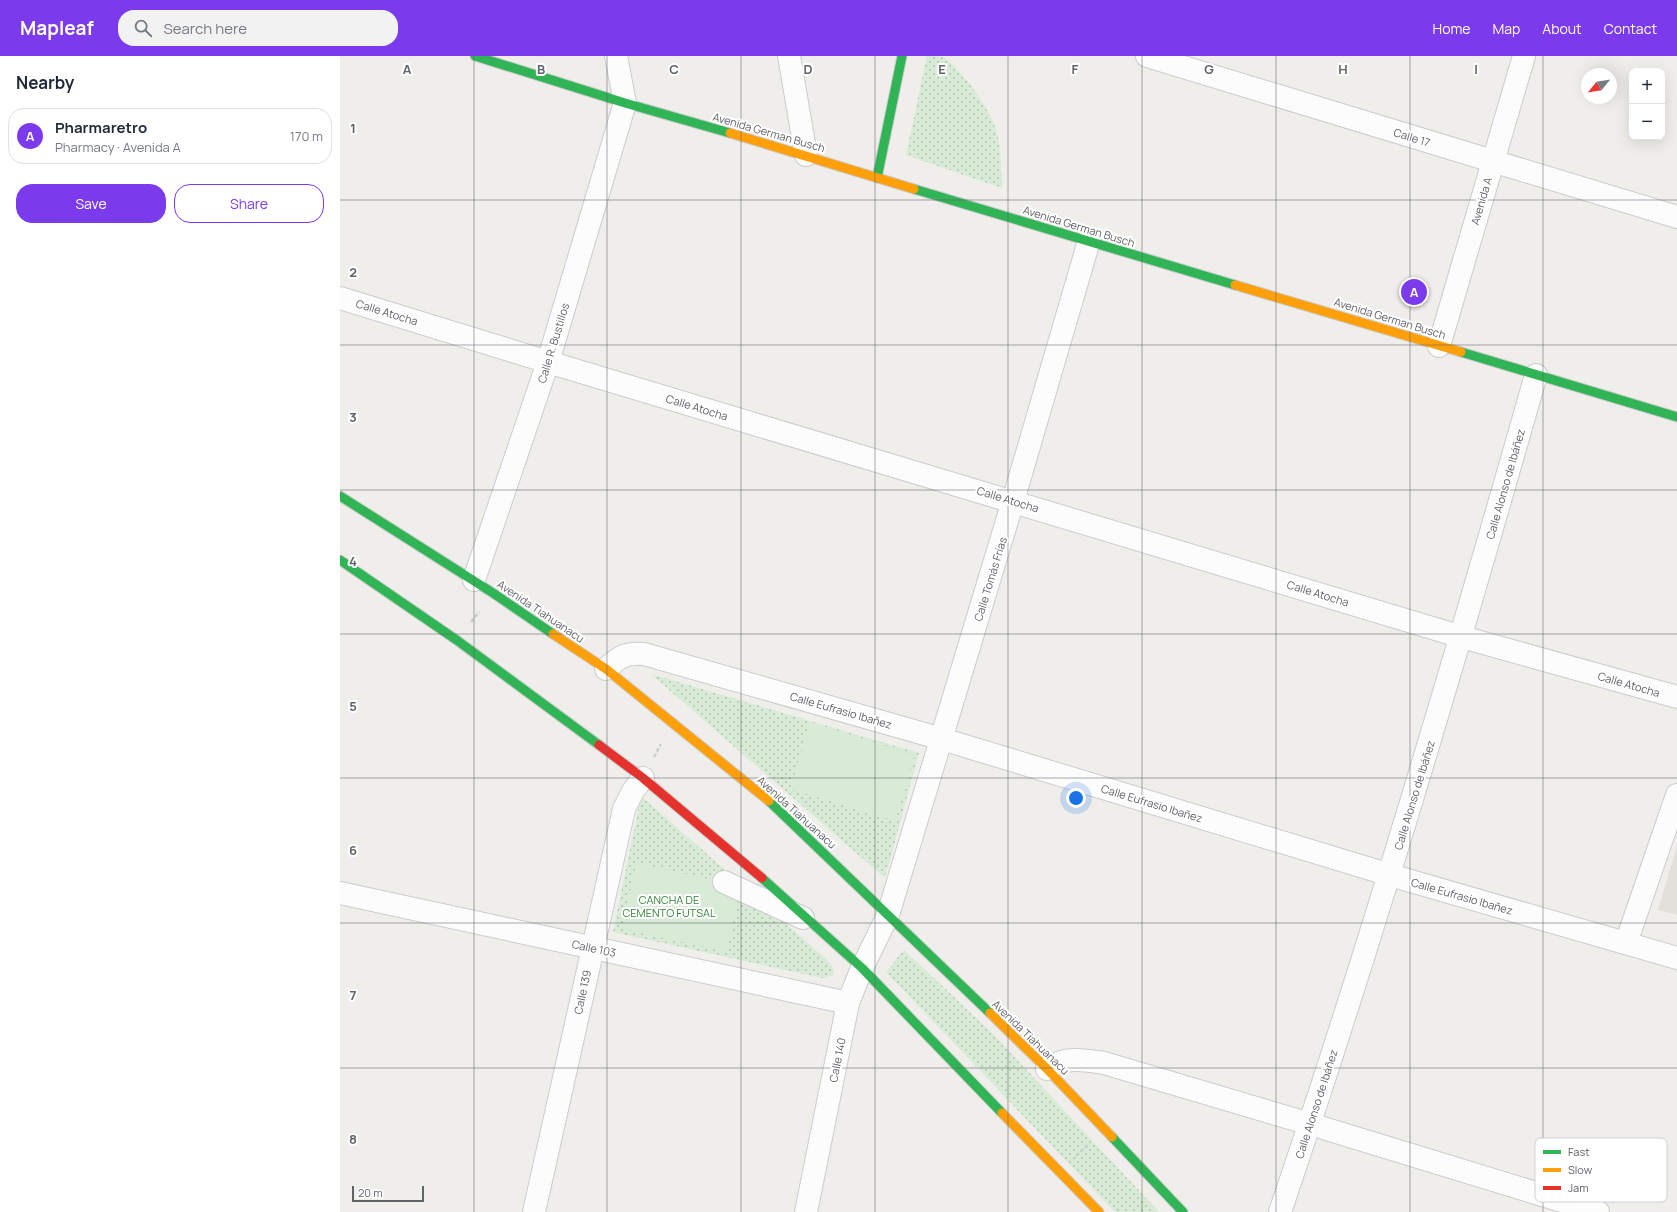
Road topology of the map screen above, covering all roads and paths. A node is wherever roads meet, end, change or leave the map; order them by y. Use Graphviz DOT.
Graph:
graph roads {
  1 [pos="475,56"];
  2 [pos="616,56"];
  3 [pos="789,56"];
  4 [pos="902,56"];
  5 [pos="1146,56"];
  6 [pos="1524,56"];
  7 [pos="624,103"];
  8 [pos="806,155"];
  9 [pos="1492,161"];
  10 [pos="877,178"];
  11 [pos="1677,217"];
  12 [pos="1089,241"];
  13 [pos="340,298"];
  14 [pos="1439,346"];
  15 [pos="548,362"];
  16 [pos="1536,375"];
  17 [pos="1677,417"];
  18 [pos="340,496"];
  19 [pos="1014,501"];
  20 [pos="340,560"];
  21 [pos="474,580"];
  22 [pos="493,593"];
  23 [pos="1462,637"];
  24 [pos="458,641"];
  25 [pos="606,669"];
  26 [pos="1677,697"];
  27 [pos="673,722"];
  28 [pos="942,739"];
  29 [pos="643,778"];
  30 [pos="1677,795"];
  31 [pos="1390,875"];
  32 [pos="724,882"];
  33 [pos="340,893"];
  34 [pos="888,915"];
  35 [pos="811,922"];
  36 [pos="1626,943"];
  37 [pos="591,947"];
  38 [pos="1677,958"];
  39 [pos="862,968"];
  40 [pos="848,1003"];
  41 [pos="1047,1069"];
  42 [pos="1310,1124"];
  43 [pos="1105,1129"];
  44 [pos="1060,1172"];
  45 [pos="1535,1193"];
  46 [pos="1565,1202"];
  47 [pos="534,1212"];
  48 [pos="806,1212"];
  49 [pos="1099,1212"];
  50 [pos="1183,1212"];
  51 [pos="1280,1212"];
  52 [pos="1598,1212"];
  1 -- 7 [label="main road, Avenida German Busch"];
  2 -- 7 [label="street"];
  3 -- 8 [label="street"];
  4 -- 10 [label="main road"];
  5 -- 9 [label="street, Calle 17"];
  6 -- 9 [label="street, Avenida A"];
  7 -- 8 [label="main road, Avenida German Busch"];
  7 -- 15 [label="street, Calle R. Bustillos"];
  8 -- 10 [label="main road, Avenida German Busch"];
  9 -- 11 [label="street, Calle 17"];
  9 -- 14 [label="street, Avenida A"];
  10 -- 12 [label="main road, Avenida German Busch"];
  12 -- 14 [label="main road, Avenida German Busch"];
  12 -- 19 [label="street, Calle Tomás Frías"];
  13 -- 15 [label="street, Calle Atocha"];
  14 -- 16 [label="main road, Avenida German Busch"];
  15 -- 19 [label="street, Calle Atocha"];
  15 -- 21 [label="street, Calle R. Bustillos"];
  16 -- 17 [label="main road, Avenida German Busch"];
  16 -- 23 [label="street, Calle Alonso de Ibáñez"];
  18 -- 21 [label="main road, Avenida Tiahuanacu"];
  19 -- 23 [label="street, Calle Atocha"];
  19 -- 28 [label="street, Calle Tomás Frías"];
  20 -- 24 [label="main road"];
  21 -- 22 [label="main road, Avenida Tiahuanacu"];
  22 -- 24 [label="path"];
  22 -- 25 [label="main road, Avenida Tiahuanacu"];
  23 -- 26 [label="street, Calle Atocha"];
  23 -- 31 [label="street, Calle Alonso de Ibáñez"];
  24 -- 29 [label="main road"];
  25 -- 27 [label="main road, Avenida Tiahuanacu"];
  25 -- 28 [label="street, Calle Eufrasio Ibañez"];
  27 -- 29 [label="path"];
  27 -- 34 [label="main road, Avenida Tiahuanacu"];
  28 -- 31 [label="street, Calle Eufrasio Ibañez"];
  28 -- 34 [label="street, Calle Tomás Frías"];
  29 -- 35 [label="main road"];
  29 -- 37 [label="street, Calle 139"];
  30 -- 36 [label="street"];
  31 -- 36 [label="street, Calle Eufrasio Ibañez"];
  31 -- 42 [label="street, Calle Alonso de Ibáñez"];
  32 -- 35 [label="street"];
  33 -- 37 [label="street, Calle 103"];
  34 -- 39 [label="street, Calle 140"];
  34 -- 41 [label="main road, Avenida Tiahuanacu"];
  35 -- 39 [label="main road"];
  36 -- 38 [label="street, Calle Eufrasio Ibañez"];
  37 -- 40 [label="street, Calle 103"];
  37 -- 47 [label="street, Calle 139"];
  39 -- 40 [label="street, Calle 140"];
  39 -- 44 [label="main road"];
  40 -- 48 [label="street, Calle 140"];
  41 -- 42 [label="street"];
  41 -- 43 [label="main road, Avenida Tiahuanacu"];
  42 -- 45 [label="street"];
  42 -- 51 [label="street, Calle Alonso de Ibáñez"];
  43 -- 44 [label="path"];
  43 -- 50 [label="main road, Avenida Tiahuanacu"];
  44 -- 49 [label="main road"];
  46 -- 52 [label="street"];
}
